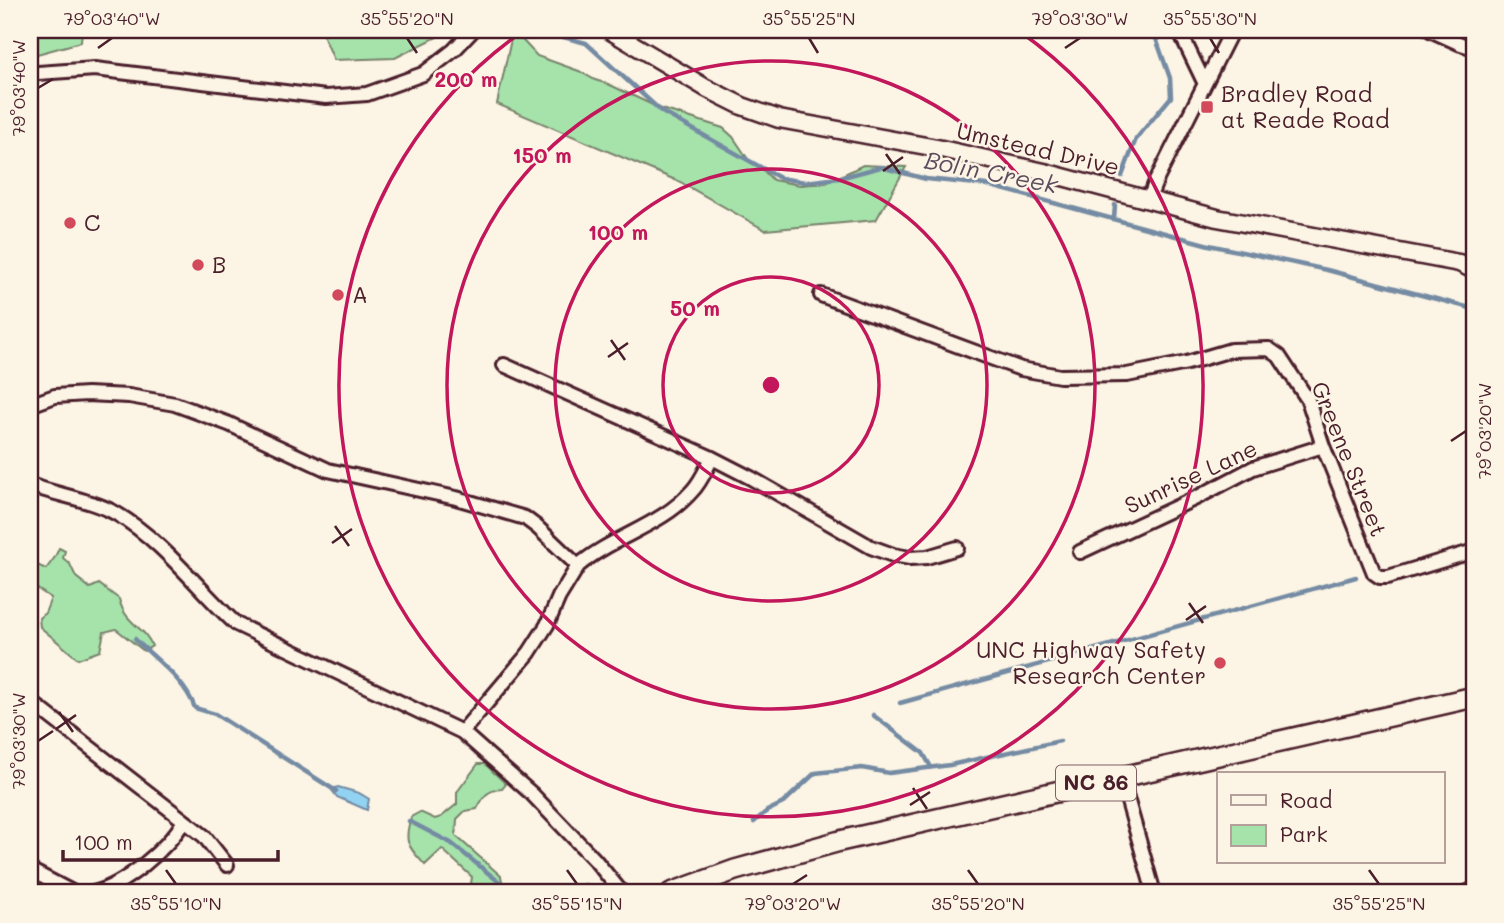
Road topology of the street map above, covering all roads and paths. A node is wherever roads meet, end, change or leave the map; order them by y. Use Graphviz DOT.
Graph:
graph roads {
  1 [pos="472,30"];
  2 [pos="609,30"];
  3 [pos="1179,30"];
  4 [pos="1232,30"];
  5 [pos="1430,30"];
  6 [pos="1474,48"];
  7 [pos="30,76"];
  8 [pos="1205,83"];
  9 [pos="1150,199"];
  10 [pos="1474,270"];
  11 [pos="821,295"];
  12 [pos="504,365"];
  13 [pos="30,405"];
  14 [pos="1323,446"];
  15 [pos="712,458"];
  16 [pos="30,485"];
  17 [pos="957,548"];
  18 [pos="1474,551"];
  19 [pos="1080,552"];
  20 [pos="578,566"];
  21 [pos="1474,697"];
  22 [pos="30,701"];
  23 [pos="462,732"];
  24 [pos="1121,777"];
  25 [pos="184,821"];
  26 [pos="227,865"];
  27 [pos="30,870"];
  28 [pos="1474,889"];
  29 [pos="74,893"];
  30 [pos="93,893"];
  31 [pos="622,893"];
  32 [pos="671,893"];
  33 [pos="1154,893"];
  34 [pos="1466,893"];
  1 -- 7 [label="street"];
  2 -- 9 [label="street, Umstead Drive"];
  3 -- 8 [label="street"];
  4 -- 8 [label="street"];
  5 -- 6 [label="street"];
  8 -- 9 [label="street"];
  9 -- 10 [label="street, Umstead Drive"];
  11 -- 14 [label="street, Greene Street"];
  12 -- 15 [label="street"];
  13 -- 20 [label="street"];
  14 -- 18 [label="street, Greene Street"];
  14 -- 19 [label="street, Sunrise Lane"];
  15 -- 17 [label="street"];
  15 -- 20 [label="street"];
  16 -- 23 [label="street"];
  20 -- 23 [label="street"];
  21 -- 24 [label="main road, NC 86"];
  22 -- 25 [label="street"];
  23 -- 31 [label="street"];
  24 -- 32 [label="main road, NC 86"];
  24 -- 33 [label="street"];
  25 -- 26 [label="street"];
  25 -- 30 [label="street"];
  27 -- 29 [label="street"];
  28 -- 34 [label="street"];
}
